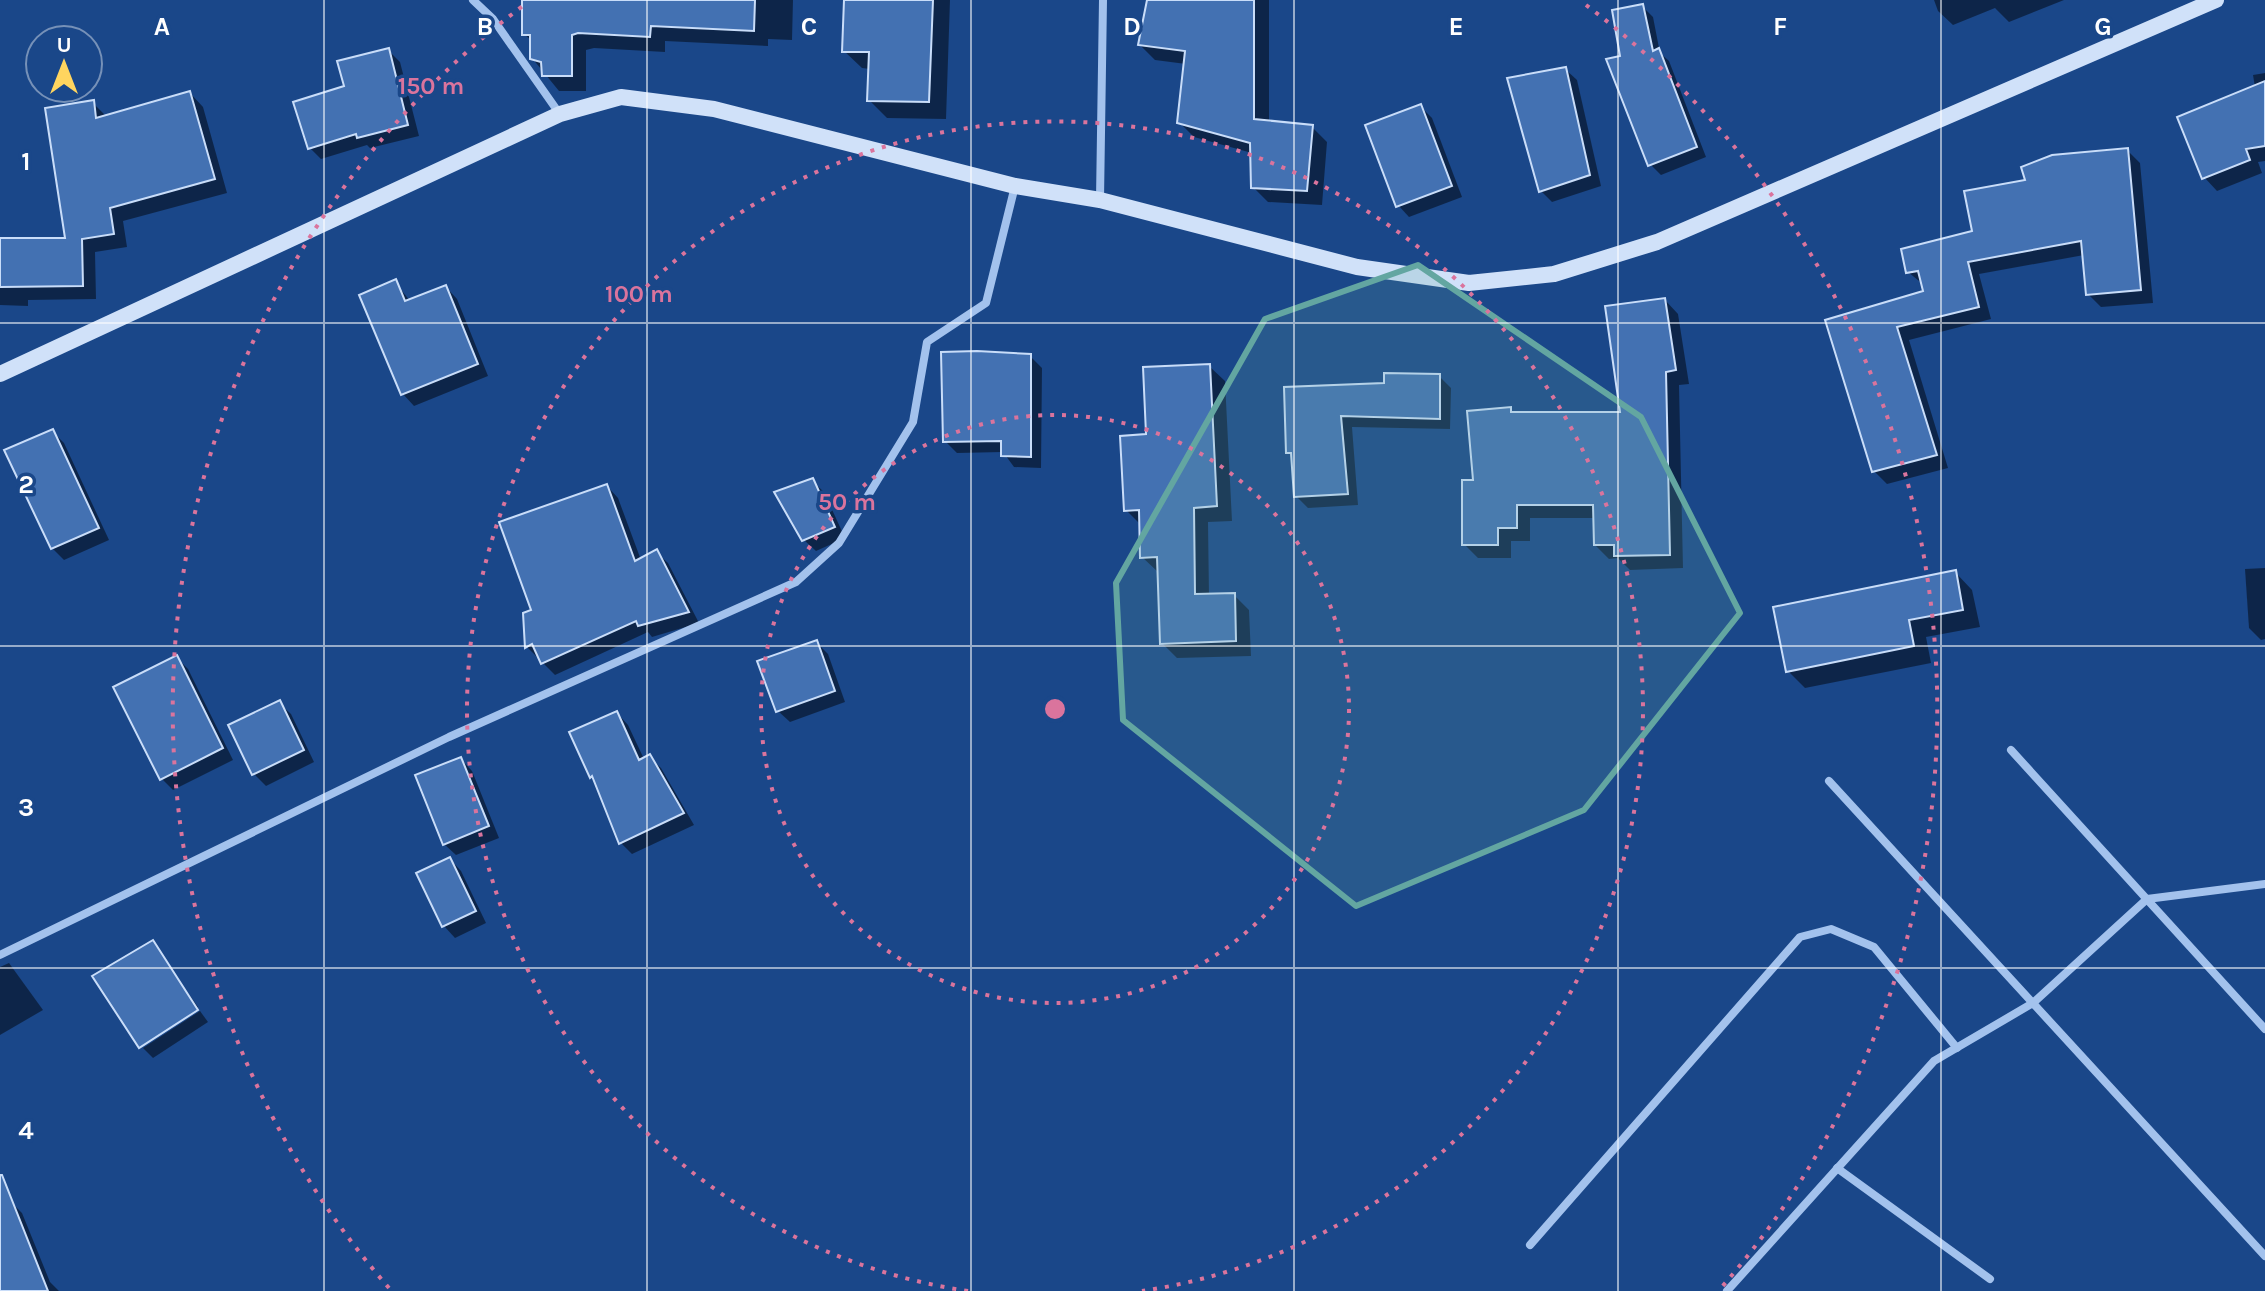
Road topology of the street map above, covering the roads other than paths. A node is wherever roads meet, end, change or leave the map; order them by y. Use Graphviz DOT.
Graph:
graph roads {
  1 [pos="473,0"];
  2 [pos="1103,0"];
  3 [pos="2216,0"];
  4 [pos="560,114"];
  5 [pos="1015,186"];
  6 [pos="1100,200"];
  7 [pos="0,374"];
  8 [pos="2011,750"];
  9 [pos="1829,781"];
  10 [pos="2265,884"];
  11 [pos="2147,899"];
  12 [pos="0,955"];
  13 [pos="2033,1003"];
  14 [pos="2265,1029"];
  15 [pos="1957,1048"];
  16 [pos="1837,1168"];
  17 [pos="1530,1245"];
  18 [pos="2265,1256"];
  19 [pos="1990,1279"];
  20 [pos="1727,1291"];
  1 -- 4 [label="street"];
  2 -- 6 [label="street"];
  3 -- 6 [label="street"];
  4 -- 5 [label="street"];
  4 -- 7 [label="street"];
  5 -- 6 [label="street"];
  5 -- 12 [label="street"];
  8 -- 11 [label="street"];
  9 -- 13 [label="street"];
  10 -- 11 [label="street"];
  11 -- 13 [label="street"];
  11 -- 14 [label="street"];
  13 -- 15 [label="street"];
  13 -- 18 [label="street"];
  15 -- 16 [label="street"];
  15 -- 17 [label="street"];
  16 -- 19 [label="street"];
  16 -- 20 [label="street"];
}
